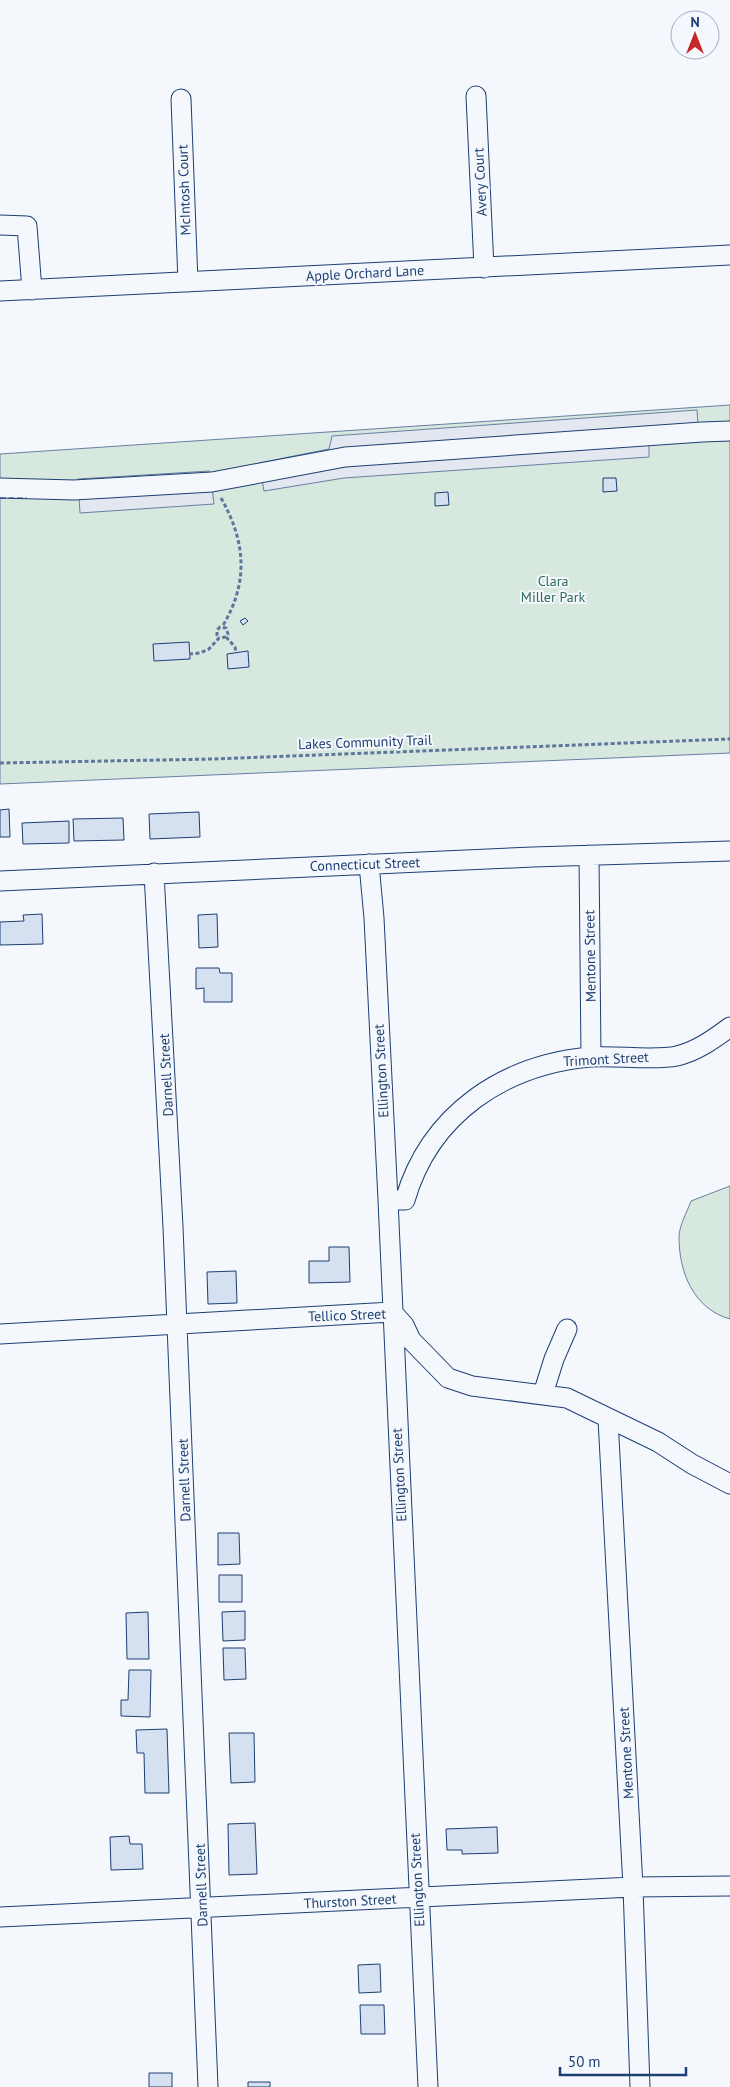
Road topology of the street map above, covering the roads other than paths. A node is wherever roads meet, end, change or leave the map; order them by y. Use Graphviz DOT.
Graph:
graph roads {
  1 [pos="476,96"];
  2 [pos="180,99"];
  3 [pos="0,225"];
  4 [pos="730,255"];
  5 [pos="484,268"];
  6 [pos="188,282"];
  7 [pos="32,290"];
  8 [pos="0,291"];
  9 [pos="730,432"];
  10 [pos="0,488"];
  11 [pos="730,851"];
  12 [pos="589,856"];
  13 [pos="369,864"];
  14 [pos="154,873"];
  15 [pos="0,881"];
  16 [pos="730,1027"];
  17 [pos="591,1057"];
  18 [pos="388,1200"];
  19 [pos="392,1312"];
  20 [pos="177,1323"];
  21 [pos="567,1328"];
  22 [pos="0,1334"];
  23 [pos="543,1394"];
  24 [pos="608,1419"];
  25 [pos="730,1484"];
  26 [pos="730,1886"];
  27 [pos="633,1887"];
  28 [pos="418,1898"];
  29 [pos="202,1909"];
  30 [pos="0,1917"];
  31 [pos="208,2087"];
  32 [pos="428,2087"];
  33 [pos="640,2087"];
  1 -- 5 [label="street, Avery Court"];
  2 -- 6 [label="street, McIntosh Court"];
  3 -- 7 [label="street"];
  4 -- 5 [label="street, Apple Orchard Lane"];
  5 -- 6 [label="street, Apple Orchard Lane"];
  6 -- 7 [label="street, Apple Orchard Lane"];
  7 -- 8 [label="street, Apple Orchard Lane"];
  9 -- 10 [label="street"];
  11 -- 12 [label="street, Connecticut Street"];
  12 -- 13 [label="street, Connecticut Street"];
  12 -- 17 [label="street, Mentone Street"];
  13 -- 14 [label="street, Connecticut Street"];
  13 -- 18 [label="street, Ellington Street"];
  14 -- 15 [label="street, Connecticut Street"];
  14 -- 20 [label="street, Darnell Street"];
  16 -- 17 [label="street, Trimont Street"];
  17 -- 18 [label="street, Trimont Street"];
  18 -- 19 [label="street, Ellington Street"];
  19 -- 20 [label="street, Tellico Street"];
  19 -- 23 [label="street, Tellico Street"];
  19 -- 28 [label="street, Ellington Street"];
  20 -- 22 [label="street, Tellico Street"];
  20 -- 29 [label="street, Darnell Street"];
  21 -- 23 [label="street"];
  23 -- 24 [label="street, Tellico Street"];
  24 -- 25 [label="street, Tellico Street"];
  24 -- 27 [label="street, Mentone Street"];
  26 -- 27 [label="street, Thurston Street"];
  27 -- 28 [label="street, Thurston Street"];
  27 -- 33 [label="street, Mentone Street"];
  28 -- 29 [label="street, Thurston Street"];
  28 -- 32 [label="street, Ellington Street"];
  29 -- 30 [label="street, Thurston Street"];
  29 -- 31 [label="street, Darnell Street"];
}
